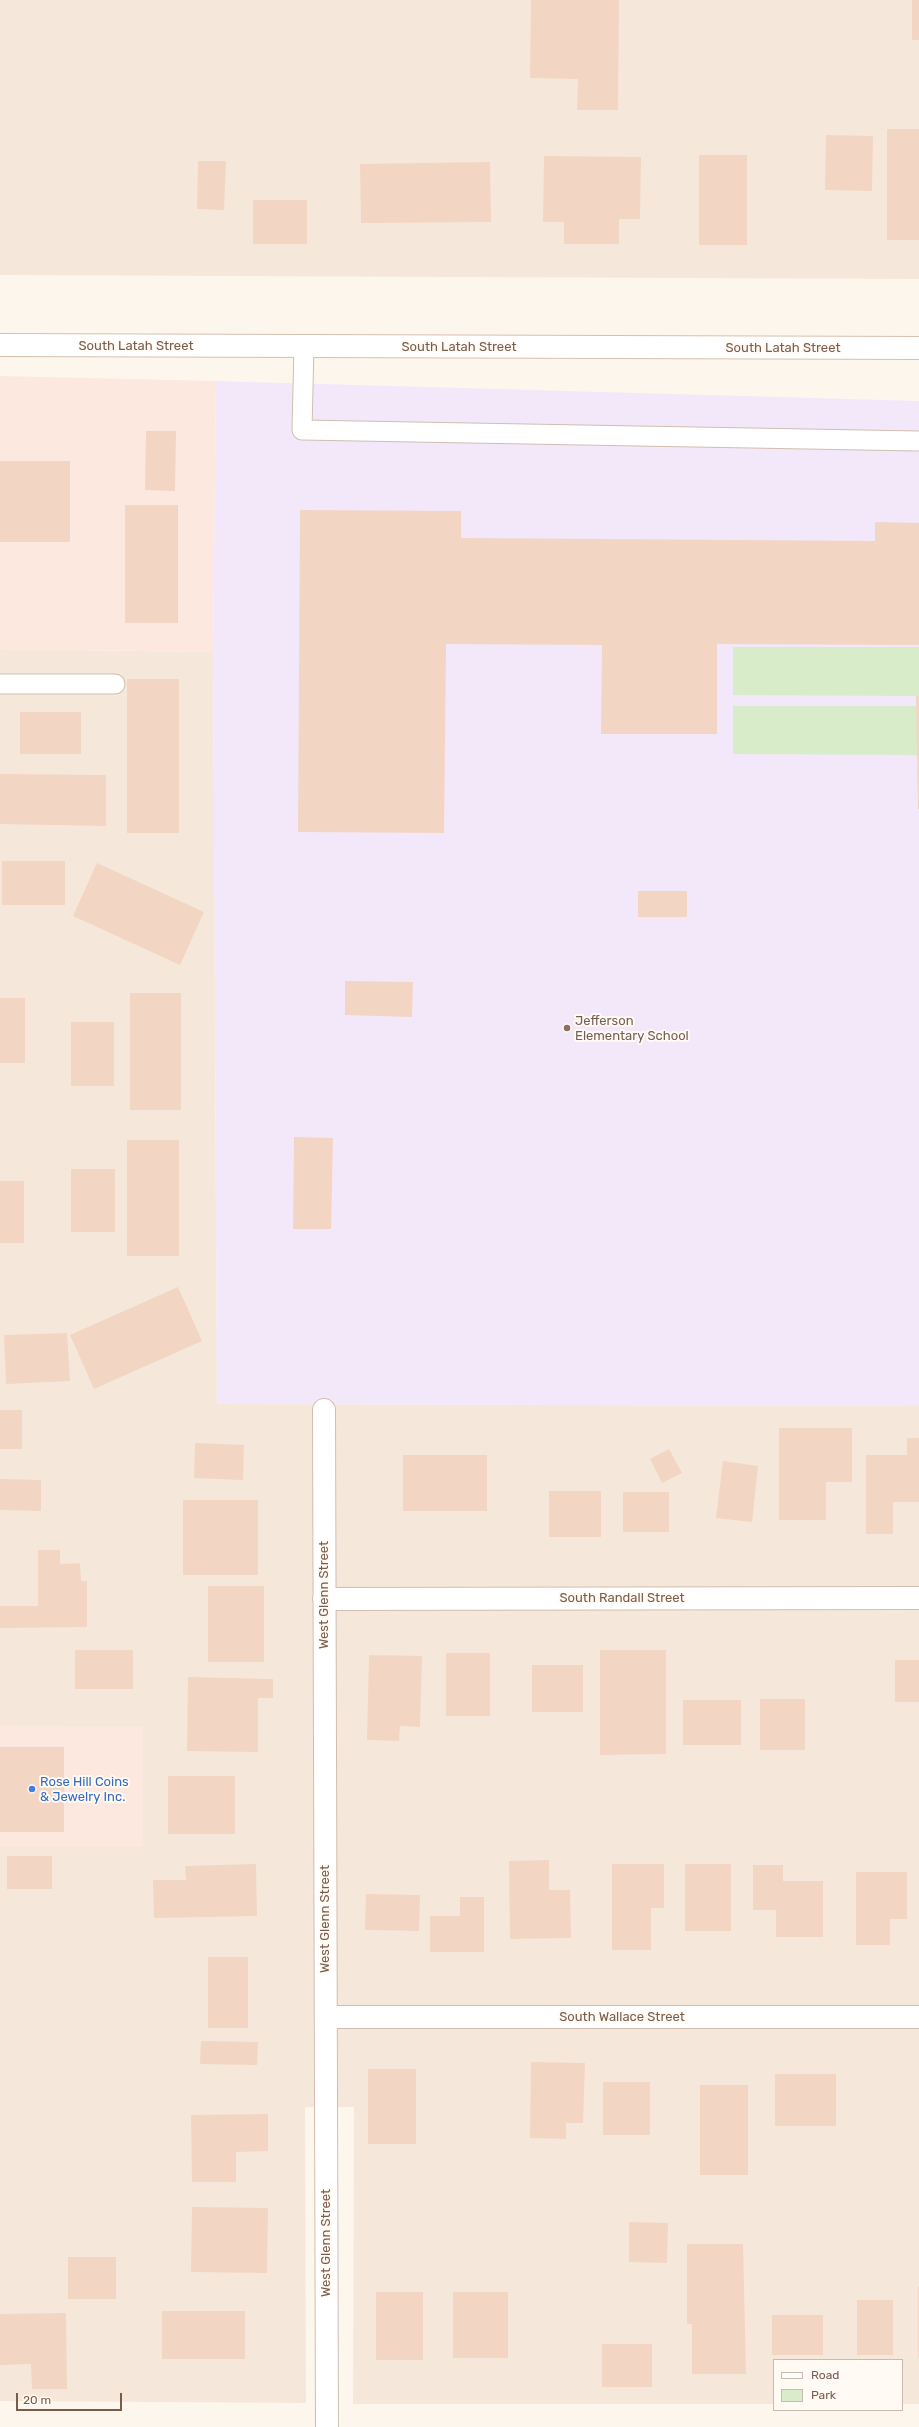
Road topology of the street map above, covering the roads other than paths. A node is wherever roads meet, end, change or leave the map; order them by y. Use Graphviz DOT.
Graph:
graph roads {
  1 [pos="0,345"];
  2 [pos="304,346"];
  3 [pos="919,348"];
  4 [pos="919,441"];
  5 [pos="0,684"];
  6 [pos="116,684"];
  7 [pos="324,1410"];
  8 [pos="919,1598"];
  9 [pos="324,1599"];
  10 [pos="326,2017"];
  11 [pos="919,2018"];
  12 [pos="327,2427"];
  1 -- 2 [label="street, South Latah Street"];
  2 -- 3 [label="street, South Latah Street"];
  2 -- 4 [label="lane"];
  5 -- 6 [label="lane"];
  7 -- 9 [label="street, West Glenn Street"];
  8 -- 9 [label="street, South Randall Street"];
  9 -- 10 [label="street, West Glenn Street"];
  10 -- 11 [label="street, South Wallace Street"];
  10 -- 12 [label="street, West Glenn Street"];
}
